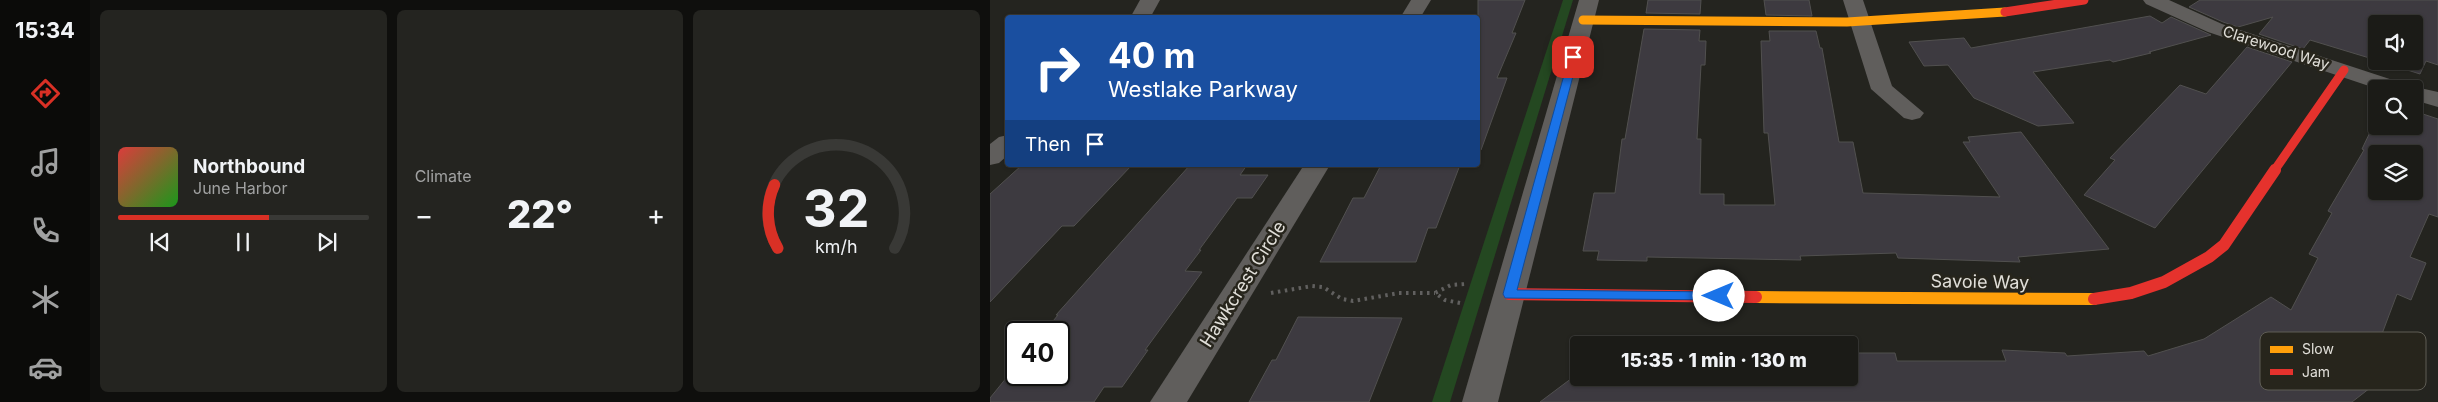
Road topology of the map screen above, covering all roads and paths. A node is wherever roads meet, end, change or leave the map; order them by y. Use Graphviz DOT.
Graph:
graph roads {
  1 [pos="1150,0"];
  2 [pos="1421,0"];
  3 [pos="1852,0"];
  4 [pos="2084,0"];
  5 [pos="2153,0"];
  6 [pos="1586,10"];
  7 [pos="1142,15"];
  8 [pos="1412,15"];
  9 [pos="1859,22"];
  10 [pos="2344,70"];
  11 [pos="2375,80"];
  12 [pos="2423,95"];
  13 [pos="2438,100"];
  14 [pos="1912,113"];
  15 [pos="990,132"];
  16 [pos="1005,132"];
  17 [pos="1005,144"];
  18 [pos="990,157"];
  19 [pos="1316,167"];
  20 [pos="1466,284"];
  21 [pos="1264,294"];
  22 [pos="1435,294"];
  23 [pos="1509,294"];
  24 [pos="1460,303"];
  25 [pos="1168,402"];
  26 [pos="1480,402"];
  1 -- 7 [label="street"];
  2 -- 8 [label="street"];
  3 -- 9 [label="street"];
  4 -- 9 [label="street"];
  5 -- 10 [label="street, Clarewood Way"];
  6 -- 9 [label="street"];
  6 -- 23 [label="street"];
  9 -- 14 [label="street"];
  10 -- 11 [label="street, Clarewood Way"];
  10 -- 23 [label="street, Savoie Way"];
  12 -- 13 [label="street"];
  15 -- 16 [label="street"];
  17 -- 18 [label="street"];
  19 -- 25 [label="street, Hawkcrest Circle"];
  20 -- 22 [label="path"];
  21 -- 22 [label="path"];
  22 -- 24 [label="path"];
  23 -- 26 [label="street"];
}
